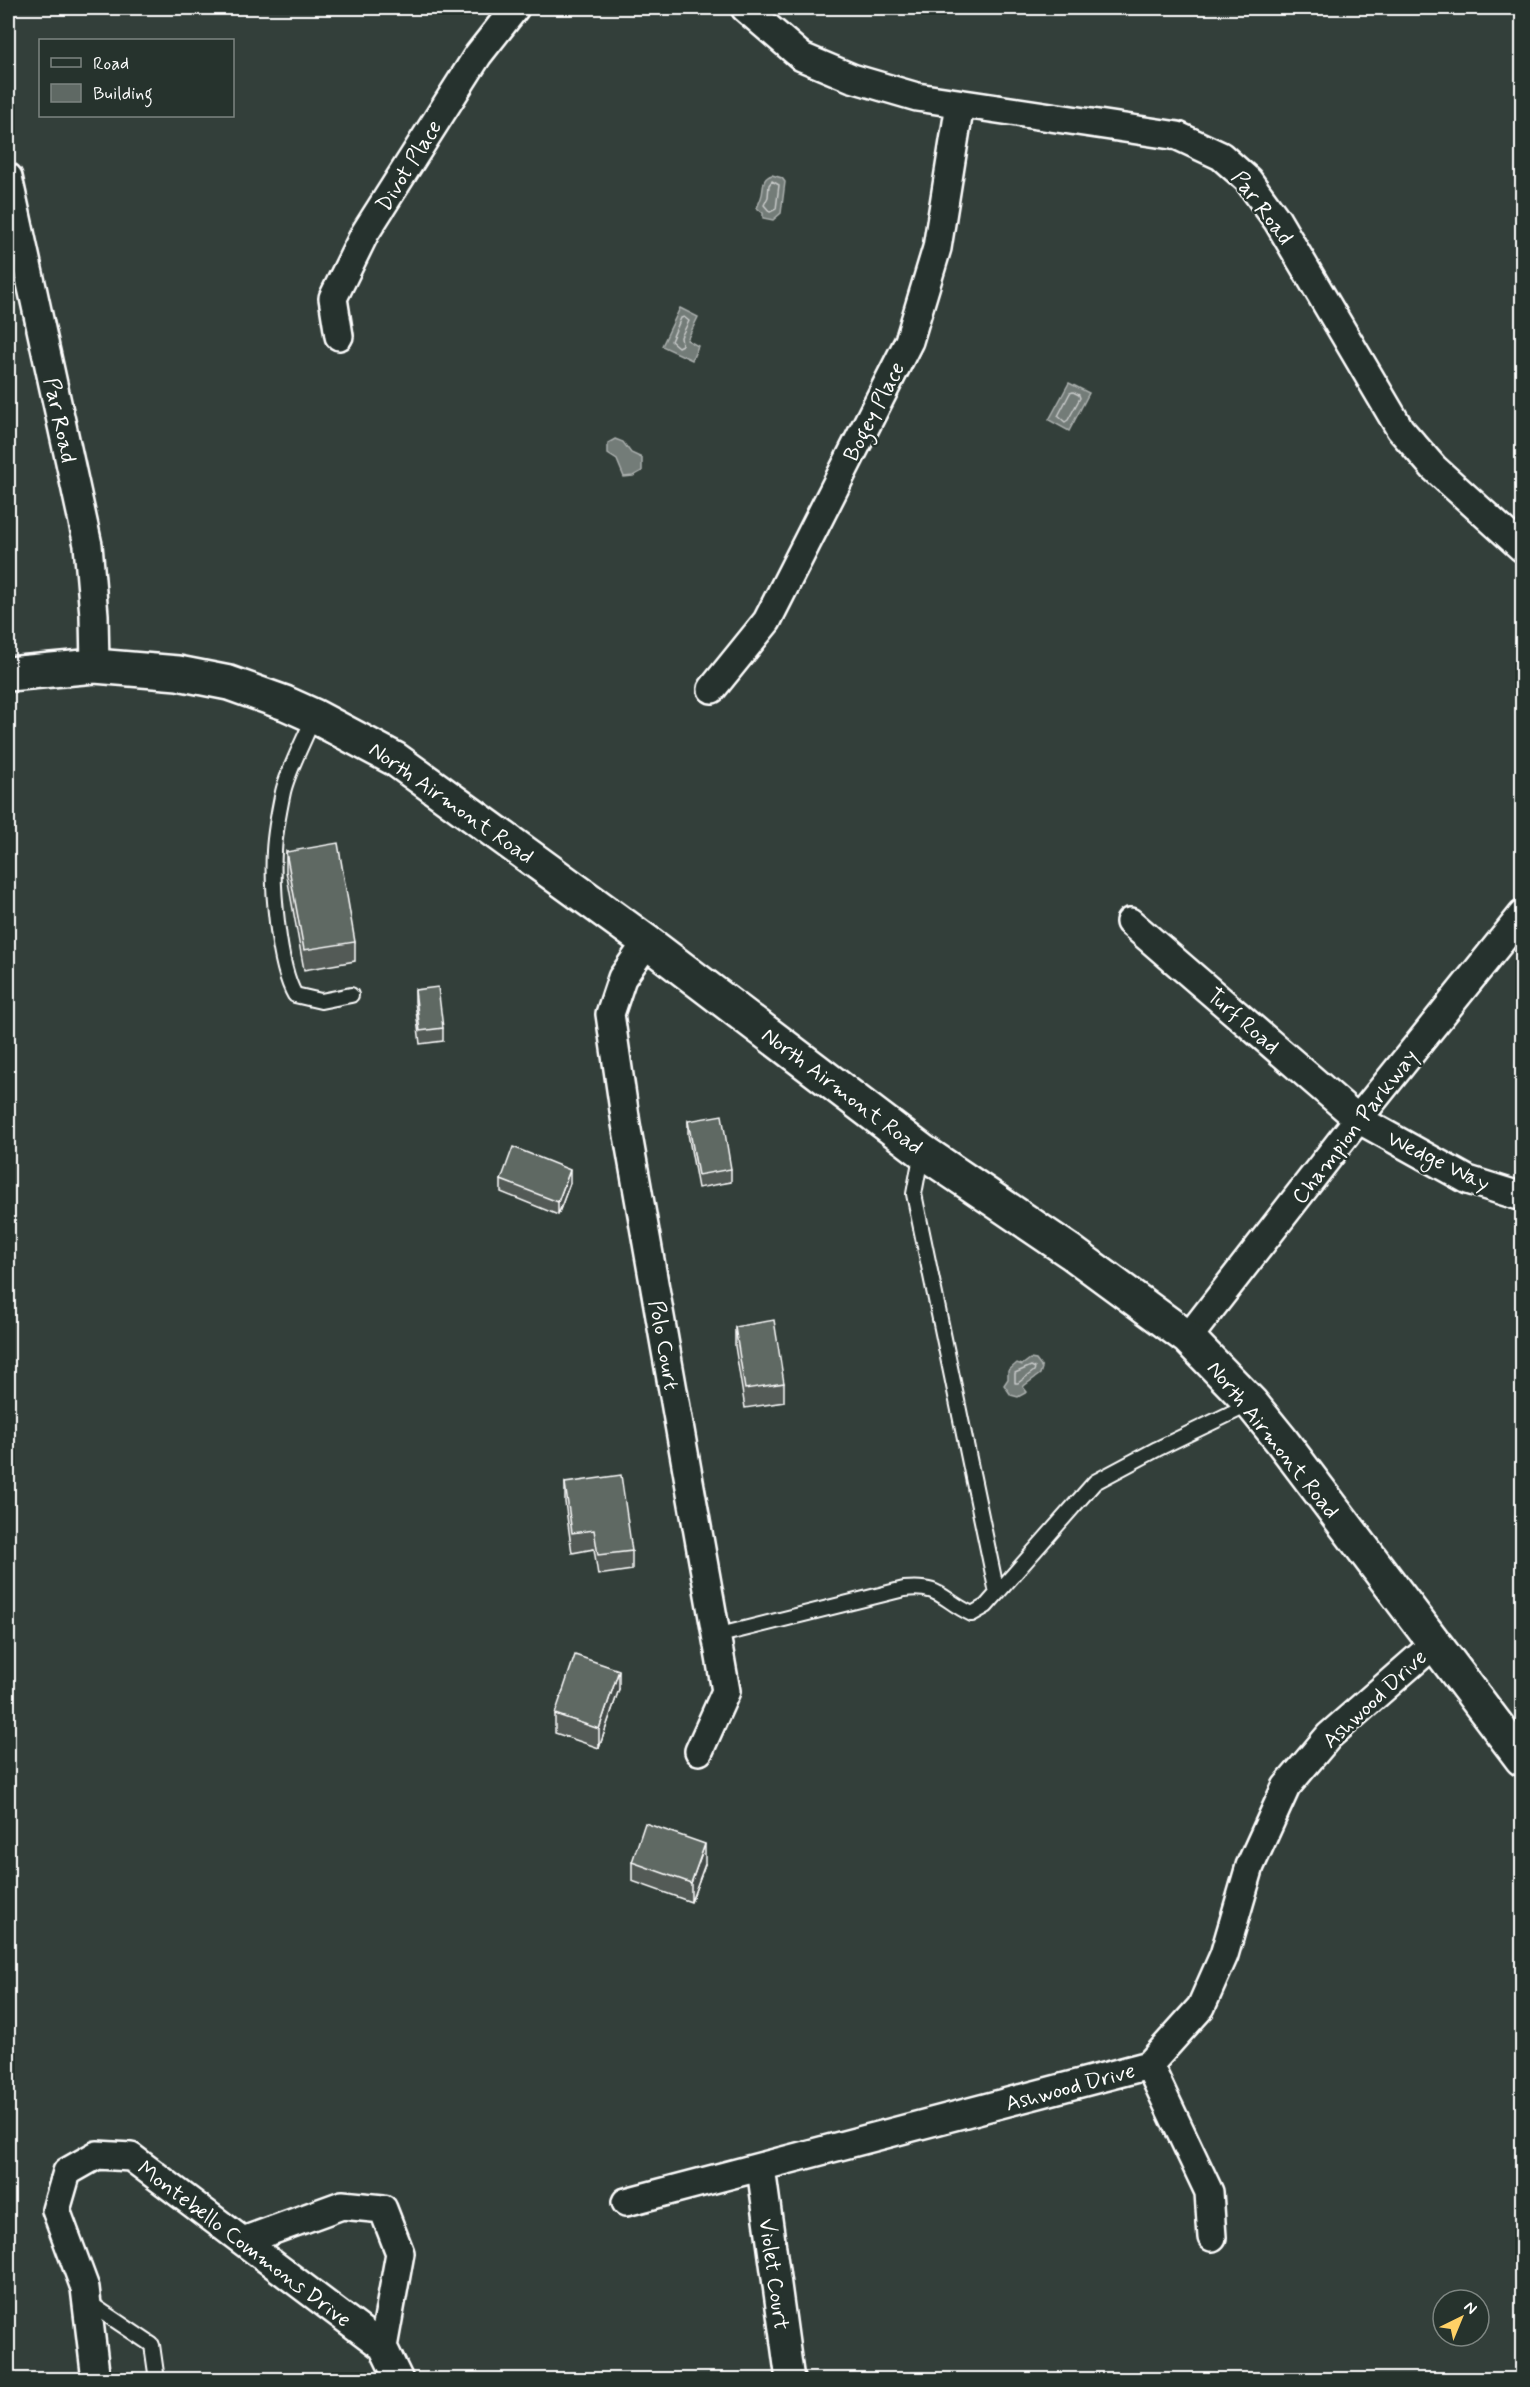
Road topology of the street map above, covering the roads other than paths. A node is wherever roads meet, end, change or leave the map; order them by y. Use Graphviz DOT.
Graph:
graph roads {
  1 [pos="515,8"];
  2 [pos="745,8"];
  3 [pos="960,104"];
  4 [pos="8,177"];
  5 [pos="339,336"];
  6 [pos="1522,548"];
  7 [pos="95,666"];
  8 [pos="8,674"];
  9 [pos="712,688"];
  10 [pos="314,716"];
  11 [pos="1522,915"];
  12 [pos="1130,922"];
  13 [pos="647,942"];
  14 [pos="351,995"];
  15 [pos="1359,1119"];
  16 [pos="922,1151"];
  17 [pos="1522,1195"];
  18 [pos="1188,1338"];
  19 [pos="1251,1403"];
  20 [pos="997,1593"];
  21 [pos="716,1636"];
  22 [pos="1434,1644"];
  23 [pos="699,1751"];
  24 [pos="1522,1759"];
  25 [pos="1149,2065"];
  26 [pos="761,2168"];
  27 [pos="626,2202"];
  28 [pos="1212,2237"];
  29 [pos="243,2241"];
  30 [pos="86,2300"];
  31 [pos="383,2347"];
  32 [pos="96,2379"];
  33 [pos="157,2379"];
  34 [pos="399,2379"];
  35 [pos="789,2379"];
  1 -- 5 [label="street, Divot Place"];
  2 -- 3 [label="street, Par Road"];
  3 -- 6 [label="street, Par Road"];
  3 -- 9 [label="street, Bogey Place"];
  4 -- 7 [label="street, Par Road"];
  7 -- 8 [label="street, North Airmont Road"];
  7 -- 10 [label="street, North Airmont Road"];
  10 -- 13 [label="street, North Airmont Road"];
  10 -- 14 [label="lane"];
  11 -- 15 [label="street, Champion Parkway"];
  12 -- 15 [label="street, Turf Road"];
  13 -- 16 [label="street, North Airmont Road"];
  13 -- 21 [label="street, Polo Court"];
  15 -- 17 [label="street, Wedge Way"];
  15 -- 18 [label="street, Champion Parkway"];
  16 -- 18 [label="street, North Airmont Road"];
  16 -- 20 [label="lane"];
  18 -- 19 [label="street, North Airmont Road"];
  19 -- 20 [label="lane"];
  19 -- 22 [label="street, North Airmont Road"];
  20 -- 21 [label="lane"];
  21 -- 23 [label="street, Polo Court"];
  22 -- 24 [label="street, North Airmont Road"];
  22 -- 25 [label="street, Ashwood Drive"];
  25 -- 26 [label="street, Ashwood Drive"];
  25 -- 28 [label="street"];
  26 -- 27 [label="street, Ashwood Drive"];
  26 -- 35 [label="street, Violet Court"];
  29 -- 30 [label="street, Montebello Commons Drive"];
  29 -- 31 [label="street, Montebello Commons Drive"];
  29 -- 31 [label="street"];
  30 -- 32 [label="street, Montebello Commons Drive"];
  30 -- 33 [label="lane"];
  31 -- 34 [label="street, Montebello Commons Drive"];
}
